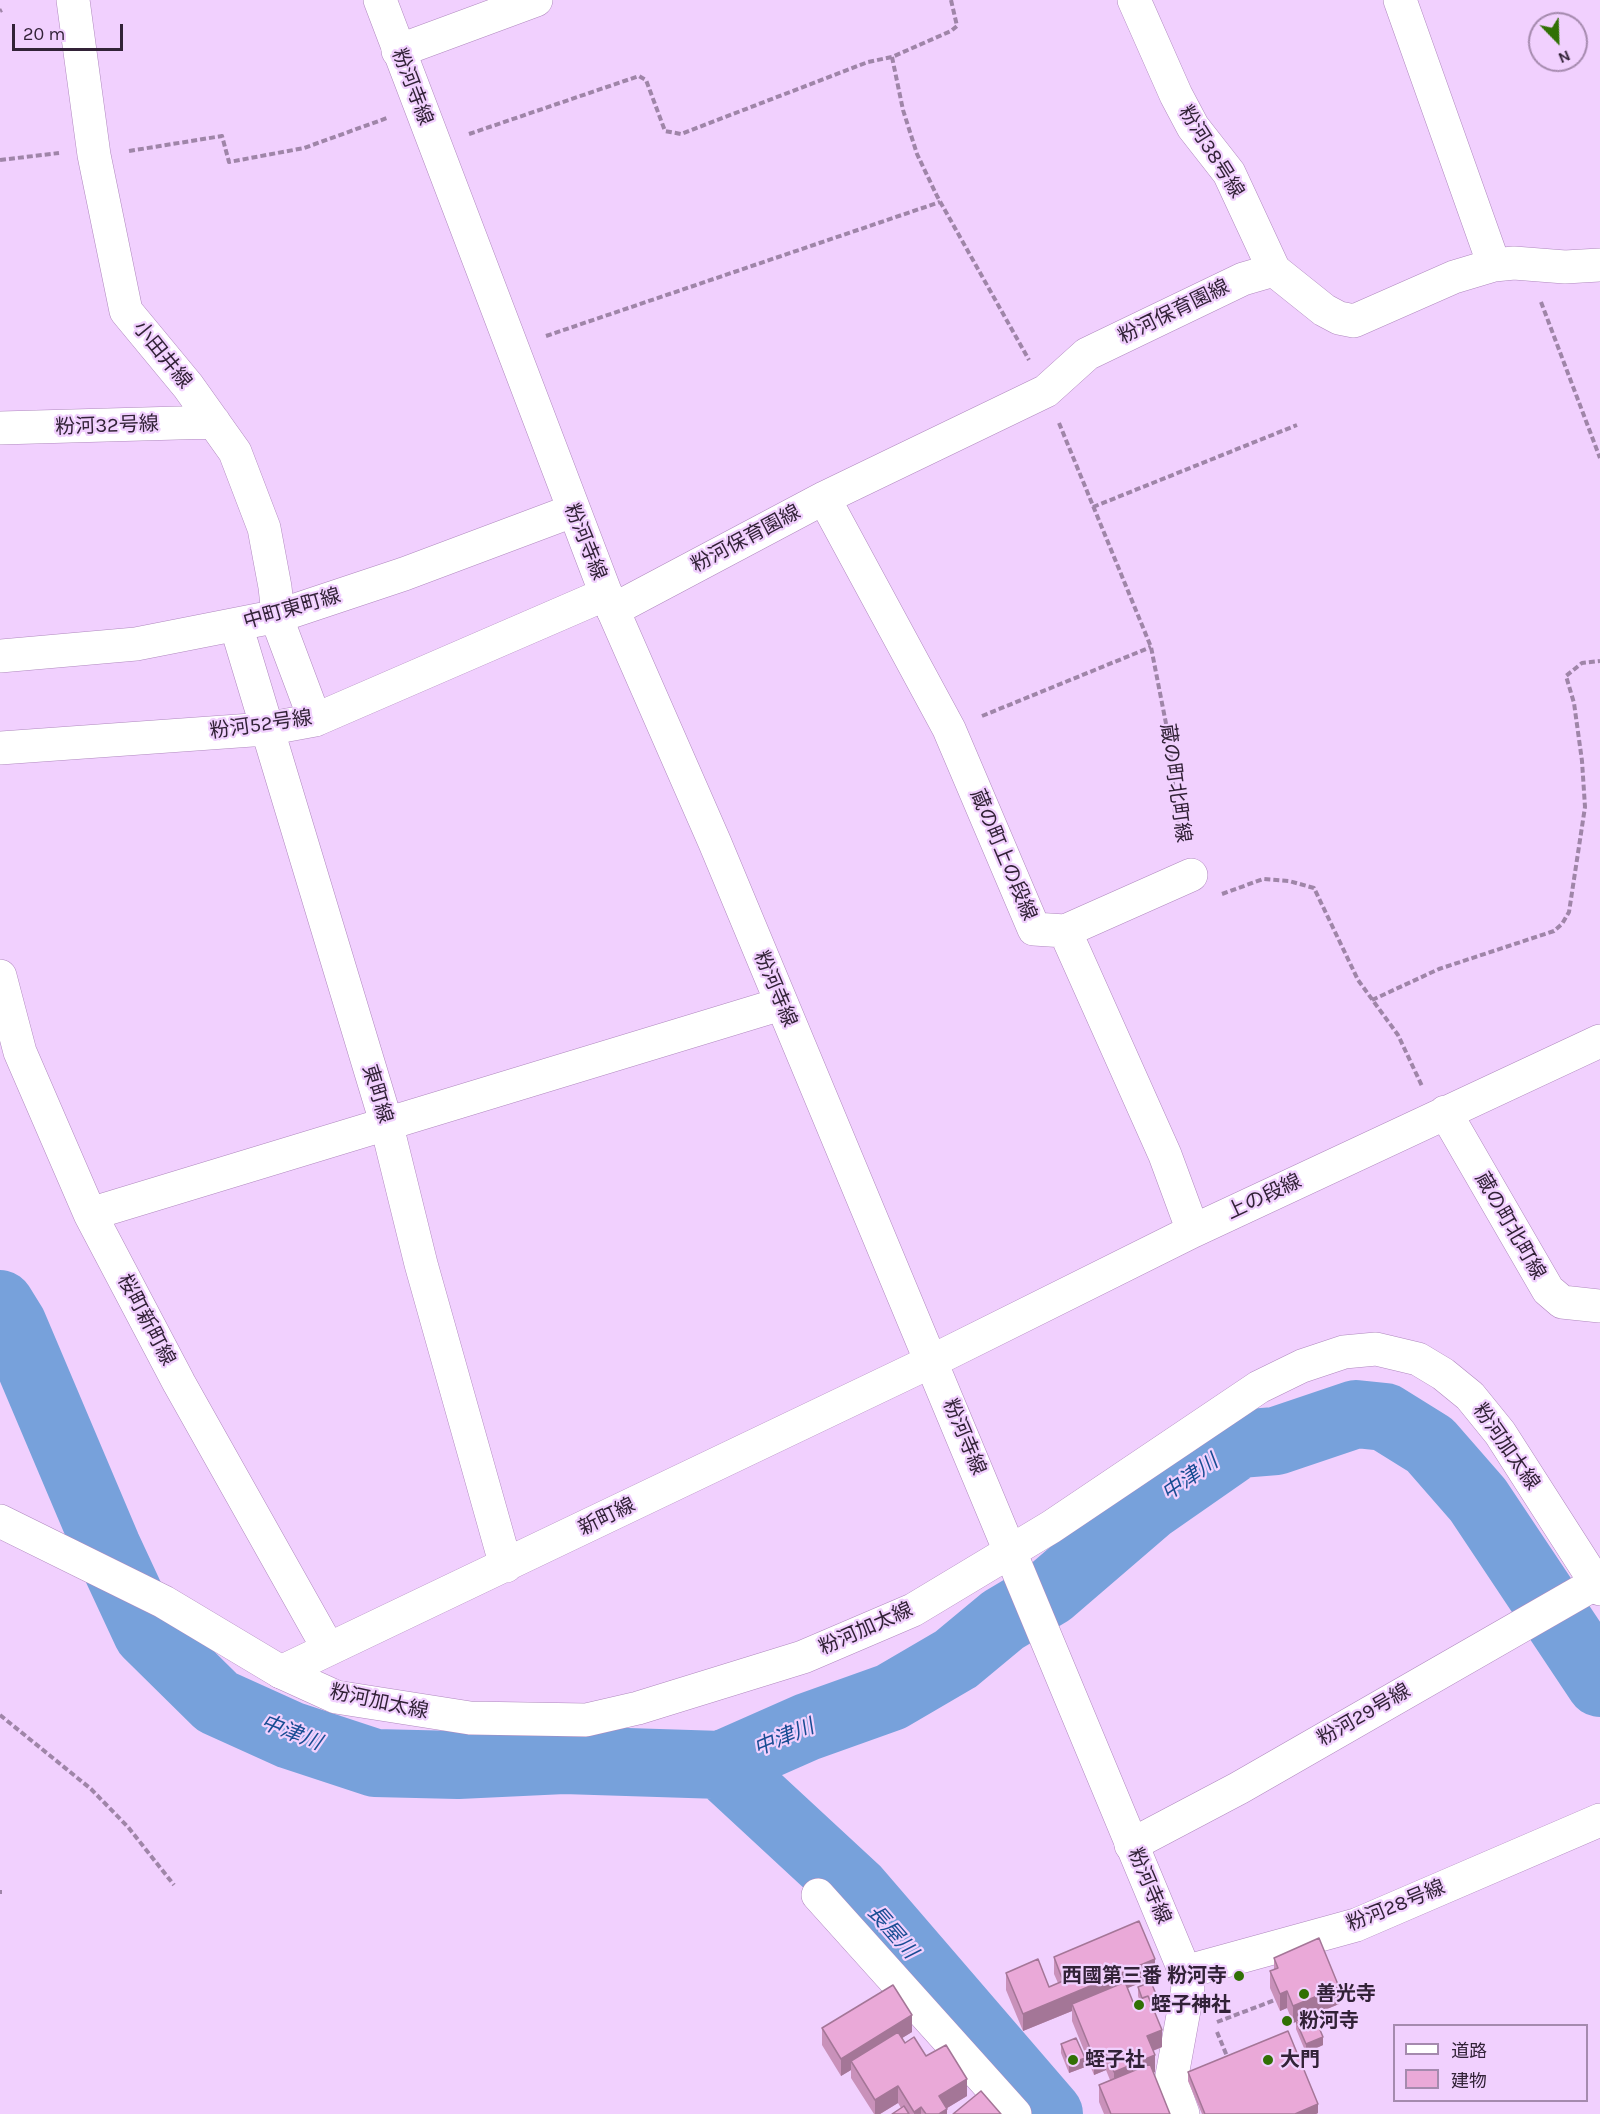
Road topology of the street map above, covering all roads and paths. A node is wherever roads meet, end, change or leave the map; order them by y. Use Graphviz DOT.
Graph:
graph roads {
  1 [pos="73,0"];
  2 [pos="380,0"];
  3 [pos="536,0"];
  4 [pos="951,0"];
  5 [pos="1134,0"];
  6 [pos="1400,0"];
  7 [pos="398,51"];
  8 [pos="892,57"];
  9 [pos="419,107"];
  10 [pos="435,146"];
  11 [pos="94,155"];
  12 [pos="0,160"];
  13 [pos="940,202"];
  14 [pos="1526,264"];
  15 [pos="1494,265"];
  16 [pos="1600,265"];
  17 [pos="1274,270"];
  18 [pos="510,348"];
  19 [pos="1046,391"];
  20 [pos="213,422"];
  21 [pos="1297,425"];
  22 [pos="0,428"];
  23 [pos="1600,458"];
  24 [pos="824,498"];
  25 [pos="1093,507"];
  26 [pos="573,511"];
  27 [pos="609,602"];
  28 [pos="278,620"];
  29 [pos="236,625"];
  30 [pos="1151,647"];
  31 [pos="0,656"];
  32 [pos="1600,661"];
  33 [pos="315,720"];
  34 [pos="266,729"];
  35 [pos="949,729"];
  36 [pos="0,748"];
  37 [pos="1191,875"];
  38 [pos="1065,931"];
  39 [pos="0,976"];
  40 [pos="1372,1000"];
  41 [pos="781,1004"];
  42 [pos="1600,1041"];
  43 [pos="1441,1114"];
  44 [pos="386,1122"];
  45 [pos="90,1214"];
  46 [pos="1193,1231"];
  47 [pos="1600,1306"];
  48 [pos="932,1361"];
  49 [pos="0,1521"];
  50 [pos="1012,1552"];
  51 [pos="506,1566"];
  52 [pos="1593,1587"];
  53 [pos="328,1648"];
  54 [pos="281,1672"];
  55 [pos="0,1715"];
  56 [pos="1600,1820"];
  57 [pos="1131,1845"];
  58 [pos="174,1884"];
  59 [pos="818,1895"];
  60 [pos="1185,1972"];
  61 [pos="1275,2000"];
  62 [pos="1230,2064"];
  63 [pos="1015,2114"];
  64 [pos="1183,2114"];
  1 -- 11 [label="street, 小田井線"];
  2 -- 7 [label="street, 粉河寺線"];
  3 -- 7 [label="street"];
  4 -- 8 [label="path"];
  5 -- 17 [label="street, 粉河38号線"];
  6 -- 15 [label="street"];
  7 -- 9 [label="street, 粉河寺線"];
  8 -- 10 [label="path"];
  8 -- 13 [label="path, 蔵の町北町線"];
  9 -- 10 [label="street, 粉河寺線"];
  9 -- 11 [label="path"];
  10 -- 18 [label="street, 粉河寺線"];
  11 -- 12 [label="path"];
  11 -- 20 [label="street, 小田井線"];
  13 -- 18 [label="path"];
  13 -- 19 [label="path, 蔵の町北町線"];
  14 -- 15 [label="street"];
  14 -- 16 [label="street"];
  14 -- 23 [label="path"];
  15 -- 17 [label="street"];
  17 -- 19 [label="street, 粉河保育園線"];
  18 -- 26 [label="street, 粉河寺線"];
  19 -- 24 [label="street, 粉河保育園線"];
  19 -- 25 [label="path, 蔵の町北町線"];
  20 -- 22 [label="street, 粉河32号線"];
  20 -- 28 [label="street, 小田井線"];
  21 -- 25 [label="path"];
  24 -- 27 [label="street, 粉河保育園線"];
  24 -- 35 [label="street, 蔵の町上の段線"];
  25 -- 30 [label="path, 蔵の町北町線"];
  26 -- 27 [label="street, 粉河寺線"];
  26 -- 28 [label="street, 中町東町線"];
  27 -- 33 [label="street, 粉河52号線"];
  27 -- 41 [label="street, 粉河寺線"];
  28 -- 29 [label="street, 中町東町線"];
  28 -- 33 [label="street, 小田井線"];
  29 -- 31 [label="street, 中町東町線"];
  29 -- 34 [label="street, 東町線"];
  30 -- 35 [label="path"];
  30 -- 37 [label="path, 蔵の町北町線"];
  32 -- 40 [label="path"];
  33 -- 34 [label="street, 粉河52号線"];
  34 -- 36 [label="street, 粉河52号線"];
  34 -- 44 [label="street, 東町線"];
  35 -- 38 [label="street, 蔵の町上の段線"];
  37 -- 38 [label="street"];
  37 -- 40 [label="path"];
  38 -- 46 [label="street, 蔵の町上の段線"];
  39 -- 45 [label="street, 桜町新町線"];
  40 -- 43 [label="path"];
  41 -- 44 [label="street"];
  41 -- 48 [label="street, 粉河寺線"];
  42 -- 43 [label="street, 上の段線"];
  43 -- 46 [label="street, 上の段線"];
  43 -- 47 [label="street, 蔵の町北町線"];
  44 -- 45 [label="street"];
  44 -- 51 [label="street, 東町線"];
  45 -- 53 [label="street, 桜町新町線"];
  46 -- 48 [label="street, 上の段線"];
  48 -- 50 [label="street, 粉河寺線"];
  48 -- 51 [label="street, 新町線"];
  49 -- 54 [label="street, 粉河加太線"];
  50 -- 52 [label="street, 粉河加太線"];
  50 -- 54 [label="street, 粉河加太線"];
  50 -- 57 [label="street, 粉河寺線"];
  51 -- 53 [label="street, 新町線"];
  52 -- 57 [label="street, 粉河29号線"];
  53 -- 54 [label="street, 新町線"];
  55 -- 58 [label="path"];
  56 -- 60 [label="street, 粉河28号線"];
  57 -- 60 [label="street, 粉河寺線"];
  59 -- 63 [label="street"];
  60 -- 64 [label="street"];
  61 -- 62 [label="path"];
}
